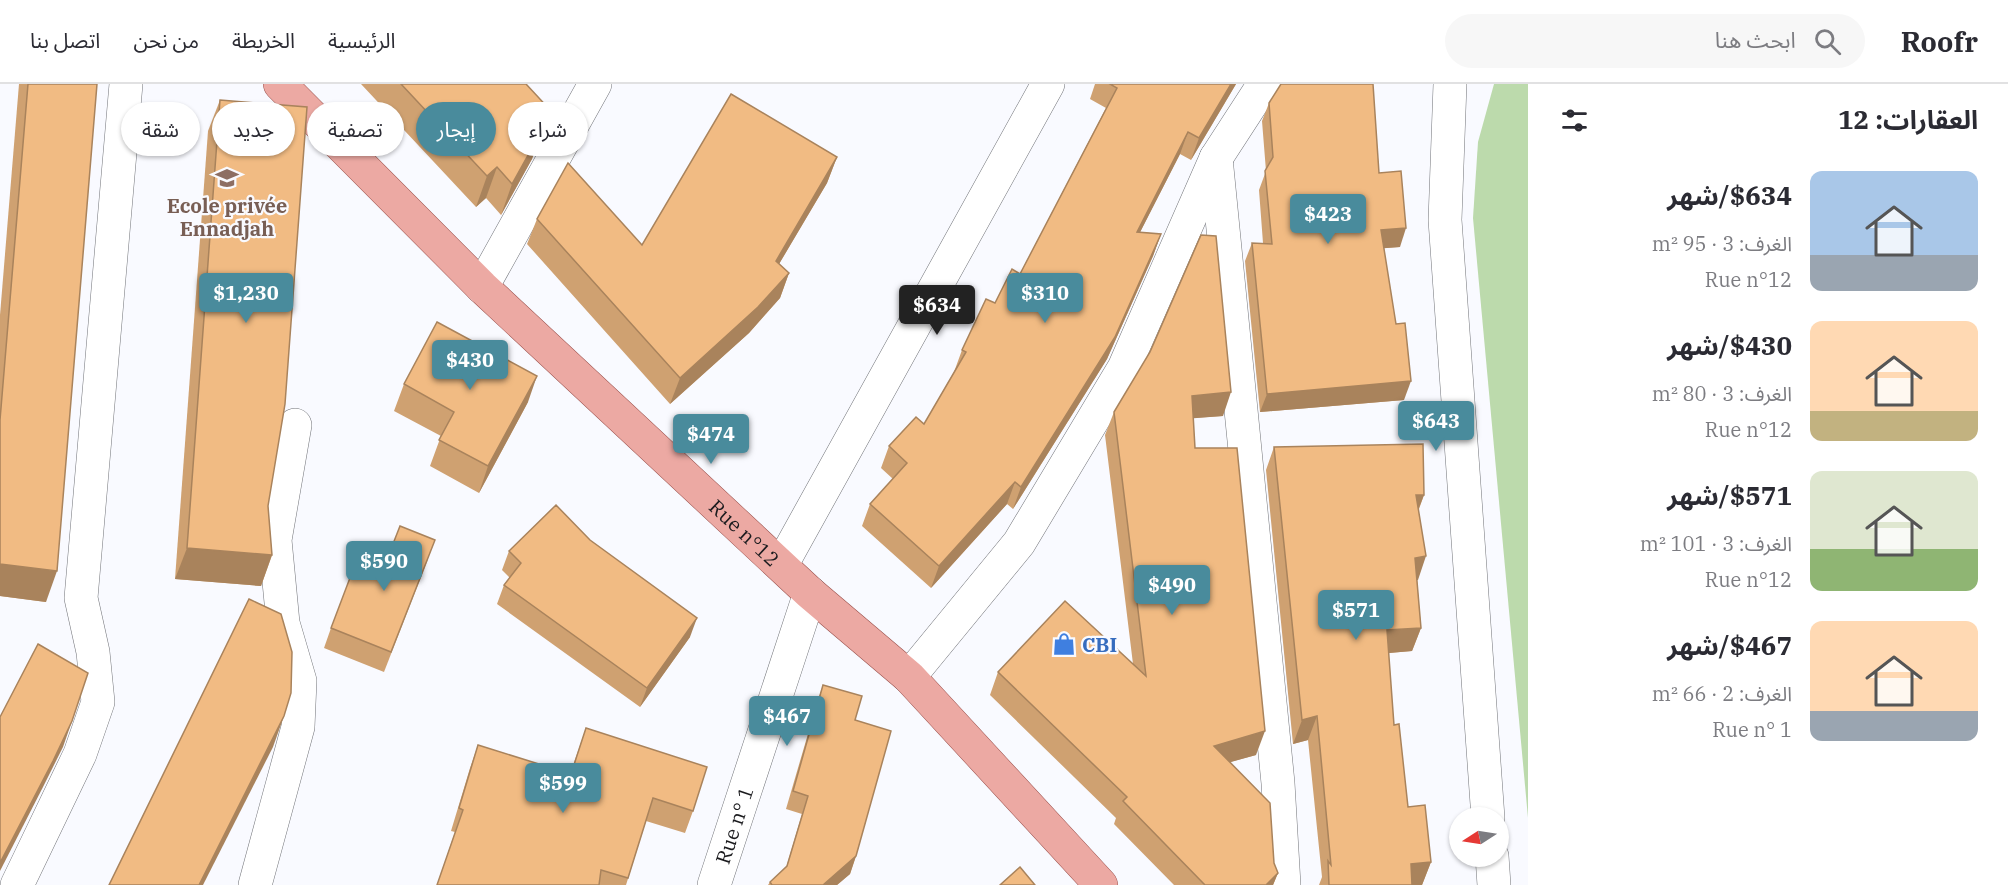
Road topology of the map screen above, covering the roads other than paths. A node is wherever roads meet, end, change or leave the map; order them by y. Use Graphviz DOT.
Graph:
graph roads {
  1 [pos="126,84"];
  2 [pos="280,84"];
  3 [pos="595,84"];
  4 [pos="1048,84"];
  5 [pos="1264,84"];
  6 [pos="1450,84"];
  7 [pos="1216,158"];
  8 [pos="482,286"];
  9 [pos="295,425"];
  10 [pos="782,564"];
  11 [pos="810,593"];
  12 [pos="909,678"];
  13 [pos="1487,807"];
  14 [pos="1493,867"];
  15 [pos="17,885"];
  16 [pos="255,885"];
  17 [pos="714,885"];
  18 [pos="1101,885"];
  19 [pos="1284,885"];
  20 [pos="1494,885"];
  1 -- 15 [label="street"];
  2 -- 8 [label="main road, Rue n°12"];
  3 -- 8 [label="street"];
  4 -- 10 [label="street"];
  5 -- 7 [label="street"];
  6 -- 13 [label="street"];
  7 -- 12 [label="street"];
  7 -- 19 [label="street"];
  8 -- 10 [label="main road, Rue n°12"];
  9 -- 16 [label="street"];
  10 -- 11 [label="main road, Rue n°12"];
  11 -- 12 [label="main road, Rue n°12"];
  11 -- 17 [label="street, Rue n° 1"];
  12 -- 18 [label="main road, Rue n°12"];
  14 -- 20 [label="street"];
}
